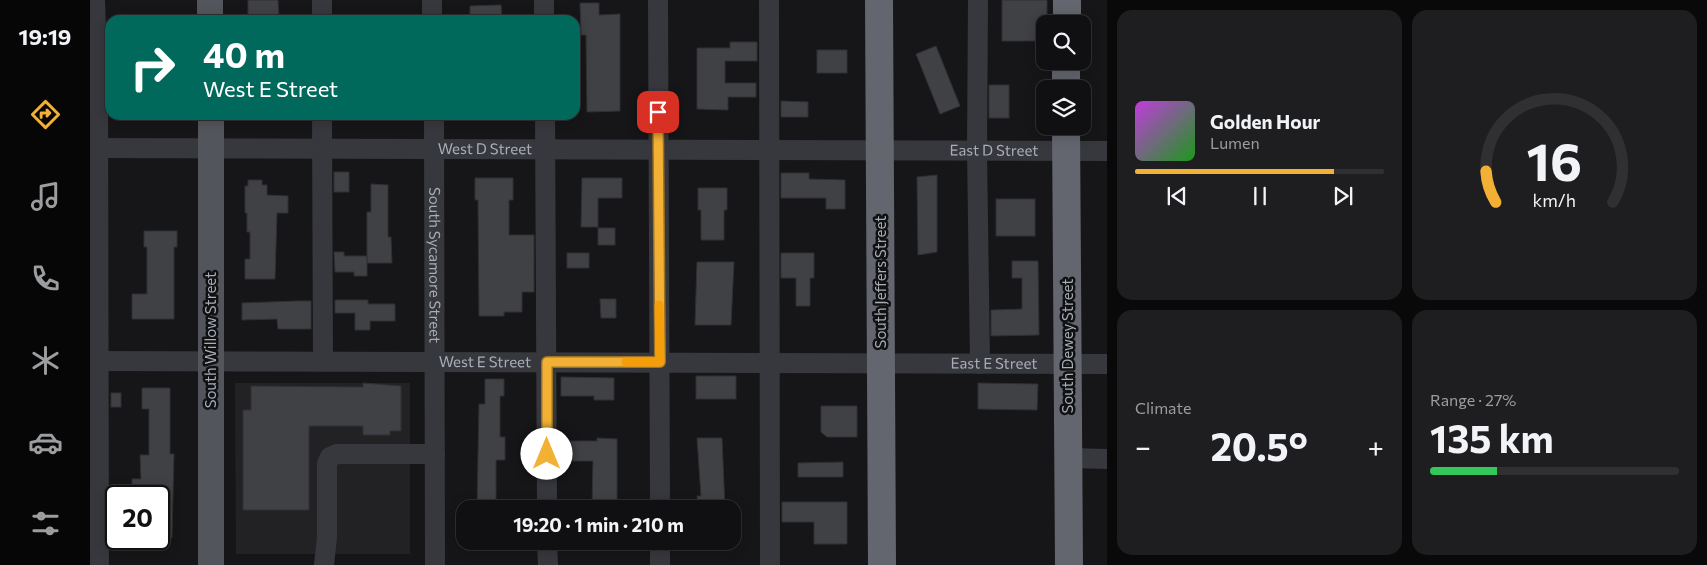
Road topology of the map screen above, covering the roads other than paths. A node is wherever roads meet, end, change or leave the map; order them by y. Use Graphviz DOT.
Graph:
graph roads {
  1 [pos="95,0"];
  2 [pos="210,0"];
  3 [pos="322,0"];
  4 [pos="432,0"];
  5 [pos="544,0"];
  6 [pos="658,0"];
  7 [pos="769,0"];
  8 [pos="879,0"];
  9 [pos="978,0"];
  10 [pos="1067,0"];
  11 [pos="210,15"];
  12 [pos="322,15"];
  13 [pos="432,15"];
  14 [pos="544,15"];
  15 [pos="1067,15"];
  16 [pos="211,120"];
  17 [pos="322,120"];
  18 [pos="434,120"];
  19 [pos="545,120"];
  20 [pos="1066,139"];
  21 [pos="94,148"];
  22 [pos="211,148"];
  23 [pos="322,149"];
  24 [pos="435,149"];
  25 [pos="545,149"];
  26 [pos="658,150"];
  27 [pos="769,150"];
  28 [pos="977,150"];
  29 [pos="880,151"];
  30 [pos="1107,151"];
  31 [pos="94,360"];
  32 [pos="211,361"];
  33 [pos="322,361"];
  34 [pos="436,361"];
  35 [pos="547,362"];
  36 [pos="660,362"];
  37 [pos="770,363"];
  38 [pos="881,363"];
  39 [pos="980,364"];
  40 [pos="1068,364"];
  41 [pos="1107,364"];
  42 [pos="436,454"];
  43 [pos="1069,458"];
  44 [pos="1107,459"];
  45 [pos="547,500"];
  46 [pos="660,500"];
  47 [pos="547,550"];
  48 [pos="660,550"];
  49 [pos="99,565"];
  50 [pos="211,565"];
  51 [pos="324,565"];
  52 [pos="436,565"];
  53 [pos="548,565"];
  54 [pos="660,565"];
  55 [pos="770,565"];
  56 [pos="882,565"];
  57 [pos="1069,565"];
  1 -- 21 [label="street"];
  2 -- 11 [label="main road"];
  3 -- 12 [label="street"];
  4 -- 13 [label="street"];
  5 -- 14 [label="street"];
  6 -- 26 [label="street"];
  7 -- 27 [label="street"];
  8 -- 29 [label="highway, South Jeffers Street"];
  9 -- 28 [label="street"];
  10 -- 15 [label="highway"];
  16 -- 22 [label="main road, South Willow Street"];
  17 -- 23 [label="street"];
  18 -- 24 [label="street, South Sycamore Street"];
  19 -- 25 [label="street"];
  20 -- 28 [label="street, East D Street"];
  20 -- 30 [label="street, East D Street"];
  20 -- 40 [label="highway, South Dewey Street"];
  21 -- 22 [label="street, West D Street"];
  21 -- 31 [label="street"];
  22 -- 23 [label="street, West D Street"];
  22 -- 32 [label="main road, South Willow Street"];
  23 -- 24 [label="street, West D Street"];
  23 -- 33 [label="street"];
  24 -- 25 [label="street, West D Street"];
  24 -- 34 [label="street, South Sycamore Street"];
  25 -- 26 [label="street, West D Street"];
  25 -- 35 [label="street"];
  26 -- 27 [label="street, West D Street"];
  26 -- 36 [label="street"];
  27 -- 29 [label="street, West D Street"];
  27 -- 37 [label="street"];
  28 -- 29 [label="street, East D Street"];
  28 -- 39 [label="street"];
  29 -- 38 [label="highway, South Jeffers Street"];
  31 -- 32 [label="street, West E Street"];
  31 -- 49 [label="street"];
  32 -- 33 [label="street, West E Street"];
  32 -- 50 [label="main road, South Willow Street"];
  33 -- 34 [label="street, West E Street"];
  34 -- 35 [label="street, West E Street"];
  34 -- 42 [label="street, South Sycamore Street"];
  35 -- 36 [label="street, West E Street"];
  35 -- 45 [label="street"];
  36 -- 37 [label="street, West E Street"];
  36 -- 46 [label="street"];
  37 -- 38 [label="street, West E Street"];
  37 -- 55 [label="street"];
  38 -- 39 [label="street, East E Street"];
  38 -- 56 [label="highway, South Jeffers Street"];
  39 -- 40 [label="street, East E Street"];
  40 -- 41 [label="street, East E Street"];
  40 -- 43 [label="highway, South Dewey Street"];
  42 -- 51 [label="street"];
  42 -- 52 [label="street, South Sycamore Street"];
  43 -- 44 [label="street"];
  43 -- 57 [label="highway, South Dewey Street"];
  47 -- 53 [label="street"];
  48 -- 54 [label="street"];
}
